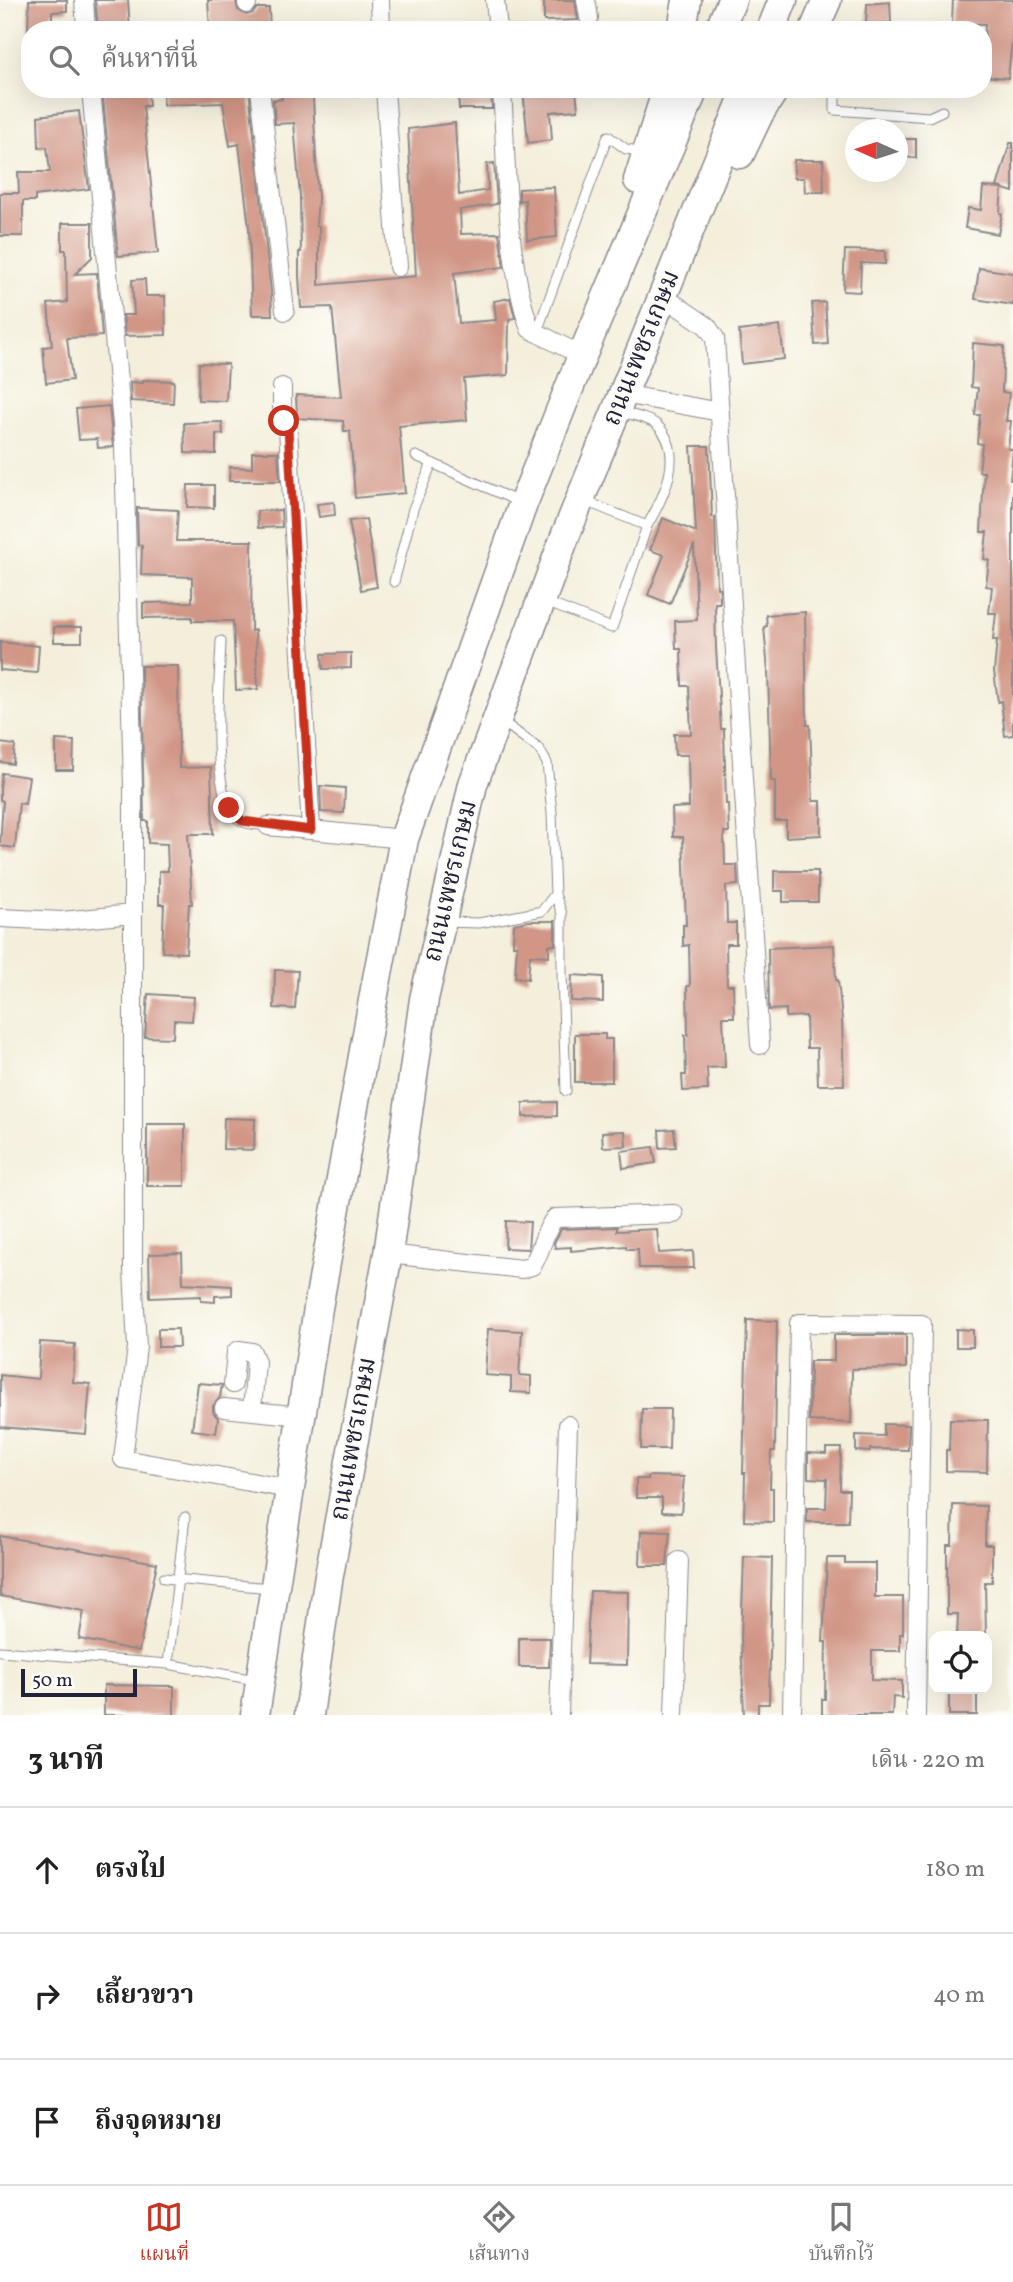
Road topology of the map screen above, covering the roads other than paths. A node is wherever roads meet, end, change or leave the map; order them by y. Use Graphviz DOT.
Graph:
graph roads {
  1 [pos="84,0"];
  2 [pos="380,0"];
  3 [pos="495,0"];
  4 [pos="586,0"];
  5 [pos="687,0"];
  6 [pos="732,0"];
  7 [pos="827,0"];
  8 [pos="589,18"];
  9 [pos="85,21"];
  10 [pos="381,21"];
  11 [pos="497,21"];
  12 [pos="684,21"];
  13 [pos="723,21"];
  14 [pos="818,21"];
  15 [pos="92,98"];
  16 [pos="261,98"];
  17 [pos="386,98"];
  18 [pos="503,98"];
  19 [pos="664,98"];
  20 [pos="690,98"];
  21 [pos="743,98"];
  22 [pos="769,98"];
  23 [pos="835,98"];
  24 [pos="942,111"];
  25 [pos="646,152"];
  26 [pos="691,227"];
  27 [pos="626,248"];
  28 [pos="398,267"];
  29 [pos="663,296"];
  30 [pos="285,311"];
  31 [pos="537,332"];
  32 [pos="582,356"];
  33 [pos="282,387"];
  34 [pos="620,402"];
  35 [pos="720,412"];
  36 [pos="416,456"];
  37 [pos="432,463"];
  38 [pos="580,499"];
  39 [pos="523,505"];
  40 [pos="647,526"];
  41 [pos="394,582"];
  42 [pos="541,600"];
  43 [pos="221,641"];
  44 [pos="498,718"];
  45 [pos="268,826"];
  46 [pos="311,830"];
  47 [pos="404,839"];
  48 [pos="555,894"];
  49 [pos="132,914"];
  50 [pos="0,918"];
  51 [pos="442,922"];
  52 [pos="760,1045"];
  53 [pos="566,1091"];
  54 [pos="674,1214"];
  55 [pos="388,1254"];
  56 [pos="233,1384"];
  57 [pos="224,1408"];
  58 [pos="252,1410"];
  59 [pos="301,1416"];
  60 [pos="568,1425"];
  61 [pos="289,1489"];
  62 [pos="186,1517"];
  63 [pos="679,1562"];
  64 [pos="164,1578"];
  65 [pos="178,1578"];
  66 [pos="274,1589"];
  67 [pos="0,1651"];
  68 [pos="168,1664"];
  69 [pos="261,1681"];
  70 [pos="255,1715"];
  71 [pos="309,1715"];
  72 [pos="559,1715"];
  73 [pos="674,1715"];
  74 [pos="792,1715"];
  75 [pos="916,1715"];
  1 -- 9 [label="street"];
  2 -- 10 [label="street"];
  3 -- 11 [label="street"];
  4 -- 8 [label="street"];
  5 -- 12 [label="highway"];
  6 -- 13 [label="highway"];
  7 -- 14 [label="highway"];
  15 -- 49 [label="street"];
  16 -- 30 [label="street"];
  17 -- 28 [label="street"];
  18 -- 31 [label="street"];
  19 -- 25 [label="highway"];
  20 -- 27 [label="highway, ถนนเพชรเกษม"];
  21 -- 26 [label="highway, ถนนเพชรเกษม"];
  22 -- 26 [label="highway"];
  23 -- 24 [label="lane"];
  25 -- 27 [label="highway"];
  25 -- 31 [label="lane"];
  26 -- 29 [label="highway, ถนนเพชรเกษม"];
  27 -- 32 [label="highway, ถนนเพชรเกษม"];
  29 -- 34 [label="highway, ถนนเพชรเกษม"];
  29 -- 35 [label="street"];
  31 -- 32 [label="street"];
  32 -- 39 [label="highway, ถนนเพชรเกษม"];
  33 -- 46 [label="street"];
  34 -- 35 [label="street"];
  34 -- 38 [label="highway, ถนนเพชรเกษม"];
  34 -- 40 [label="lane"];
  35 -- 52 [label="street"];
  36 -- 37 [label="lane"];
  37 -- 39 [label="lane"];
  37 -- 41 [label="lane"];
  38 -- 40 [label="lane"];
  38 -- 42 [label="highway, ถนนเพชรเกษม"];
  39 -- 47 [label="highway, ถนนเพชรเกษม"];
  40 -- 42 [label="lane"];
  42 -- 44 [label="highway, ถนนเพชรเกษม"];
  43 -- 45 [label="lane"];
  44 -- 48 [label="lane"];
  44 -- 51 [label="highway, ถนนเพชรเกษม"];
  45 -- 46 [label="street"];
  46 -- 47 [label="street"];
  47 -- 59 [label="highway, ถนนเพชรเกษม"];
  48 -- 51 [label="lane"];
  48 -- 53 [label="lane"];
  49 -- 50 [label="street"];
  49 -- 61 [label="street"];
  51 -- 55 [label="highway, ถนนเพชรเกษม"];
  54 -- 55 [label="street"];
  55 -- 71 [label="highway, ถนนเพชรเกษม"];
  56 -- 58 [label="street"];
  57 -- 58 [label="street"];
  58 -- 59 [label="street"];
  59 -- 61 [label="highway, ถนนเพชรเกษม"];
  60 -- 72 [label="street"];
  61 -- 66 [label="highway, ถนนเพชรเกษม"];
  62 -- 65 [label="lane"];
  63 -- 73 [label="street"];
  64 -- 65 [label="lane"];
  65 -- 66 [label="lane"];
  65 -- 68 [label="lane"];
  66 -- 69 [label="highway, ถนนเพชรเกษม"];
  67 -- 68 [label="lane"];
  68 -- 69 [label="lane"];
  69 -- 70 [label="highway, ถนนเพชรเกษม"];
  74 -- 75 [label="street"];
}
